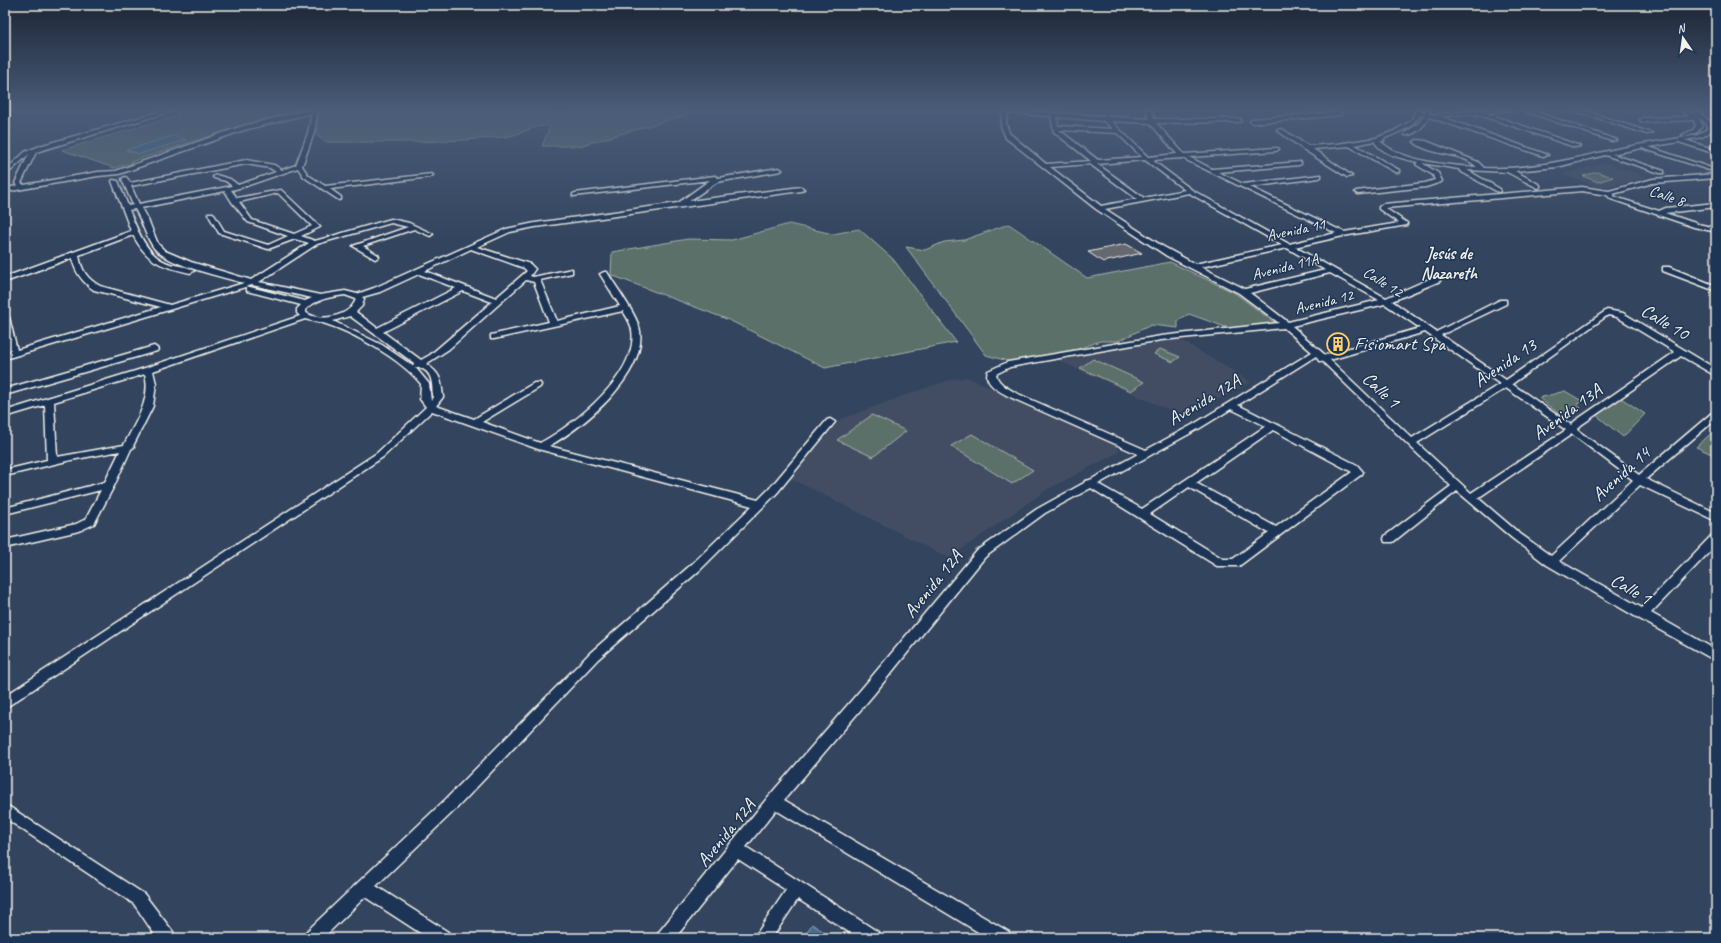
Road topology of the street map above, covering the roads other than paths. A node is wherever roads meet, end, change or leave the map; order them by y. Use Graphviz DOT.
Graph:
graph roads {
  1 [pos="26,154"];
  2 [pos="32,154"];
  3 [pos="169,154"];
  4 [pos="303,154"];
  5 [pos="1030,154"];
  6 [pos="1084,154"];
  7 [pos="1142,154"];
  8 [pos="1197,154"];
  9 [pos="1314,154"];
  10 [pos="1367,154"];
  11 [pos="1399,154"];
  12 [pos="1409,154"];
  13 [pos="1454,154"];
  14 [pos="1581,154"];
  15 [pos="1601,154"];
  16 [pos="1608,154"];
  17 [pos="1667,154"];
  18 [pos="1181,155"];
  19 [pos="1458,155"];
  20 [pos="163,156"];
  21 [pos="1418,157"];
  22 [pos="1146,158"];
  23 [pos="1411,160"];
  24 [pos="1094,162"];
  25 [pos="1299,163"];
  26 [pos="1525,165"];
  27 [pos="299,166"];
  28 [pos="1045,166"];
  29 [pos="1501,166"];
  30 [pos="1458,168"];
  31 [pos="1482,168"];
  32 [pos="1534,168"];
  33 [pos="1711,168"];
  34 [pos="779,170"];
  35 [pos="1508,170"];
  36 [pos="1397,171"];
  37 [pos="280,172"];
  38 [pos="1211,172"];
  39 [pos="1662,172"];
  40 [pos="117,173"];
  41 [pos="5,174"];
  42 [pos="132,174"];
  43 [pos="430,175"];
  44 [pos="1318,176"];
  45 [pos="1349,176"];
  46 [pos="216,177"];
  47 [pos="725,177"];
  48 [pos="1714,177"];
  49 [pos="70,178"];
  50 [pos="105,181"];
  51 [pos="115,181"];
  52 [pos="126,182"];
  53 [pos="237,186"];
  54 [pos="1243,186"];
  55 [pos="1538,186"];
  56 [pos="23,187"];
  57 [pos="323,188"];
  58 [pos="227,189"];
  59 [pos="801,189"];
  60 [pos="5,190"];
  61 [pos="1498,190"];
  62 [pos="1190,191"];
  63 [pos="1358,192"];
  64 [pos="1609,193"];
  65 [pos="575,195"];
  66 [pos="339,198"];
  67 [pos="1142,199"];
  68 [pos="234,200"];
  69 [pos="680,205"];
  70 [pos="1716,205"];
  71 [pos="137,207"];
  72 [pos="1098,208"];
  73 [pos="125,209"];
  74 [pos="1663,212"];
  75 [pos="211,214"];
  76 [pos="414,227"];
  77 [pos="1716,227"];
  78 [pos="1716,230"];
  79 [pos="135,232"];
  80 [pos="430,234"];
  81 [pos="1343,234"];
  82 [pos="292,236"];
  83 [pos="315,243"];
  84 [pos="1290,246"];
  85 [pos="471,247"];
  86 [pos="74,254"];
  87 [pos="375,257"];
  88 [pos="1193,267"];
  89 [pos="1666,269"];
  90 [pos="1333,270"];
  91 [pos="419,271"];
  92 [pos="569,271"];
  93 [pos="604,274"];
  94 [pos="530,278"];
  95 [pos="1437,279"];
  96 [pos="5,280"];
  97 [pos="252,283"];
  98 [pos="239,286"];
  99 [pos="462,288"];
  100 [pos="1716,289"];
  101 [pos="1243,292"];
  102 [pos="356,296"];
  103 [pos="320,297"];
  104 [pos="496,300"];
  105 [pos="1386,301"];
  106 [pos="1503,302"];
  107 [pos="306,304"];
  108 [pos="170,308"];
  109 [pos="624,308"];
  110 [pos="350,312"];
  111 [pos="1616,313"];
  112 [pos="5,317"];
  113 [pos="304,317"];
  114 [pos="324,320"];
  115 [pos="554,324"];
  116 [pos="1286,326"];
  117 [pos="1426,329"];
  118 [pos="376,332"];
  119 [pos="1435,335"];
  120 [pos="494,337"];
  121 [pos="154,349"];
  122 [pos="1681,352"];
  123 [pos="14,353"];
  124 [pos="5,356"];
  125 [pos="1319,356"];
  126 [pos="422,363"];
  127 [pos="412,368"];
  128 [pos="148,370"];
  129 [pos="1716,373"];
  130 [pos="1507,384"];
  131 [pos="537,385"];
  132 [pos="5,392"];
  133 [pos="49,401"];
  134 [pos="1232,405"];
  135 [pos="431,407"];
  136 [pos="5,414"];
  137 [pos="1716,414"];
  138 [pos="476,422"];
  139 [pos="830,422"];
  140 [pos="1273,426"];
  141 [pos="1572,430"];
  142 [pos="1412,442"];
  143 [pos="129,447"];
  144 [pos="541,447"];
  145 [pos="1146,454"];
  146 [pos="52,461"];
  147 [pos="5,473"];
  148 [pos="1639,480"];
  149 [pos="1089,483"];
  150 [pos="1190,483"];
  151 [pos="110,484"];
  152 [pos="1458,485"];
  153 [pos="1471,498"];
  154 [pos="760,504"];
  155 [pos="5,511"];
  156 [pos="1142,514"];
  157 [pos="1716,518"];
  158 [pos="1276,532"];
  159 [pos="1716,538"];
  160 [pos="1389,539"];
  161 [pos="5,544"];
  162 [pos="1552,562"];
  163 [pos="1642,615"];
  164 [pos="1716,656"];
  165 [pos="5,702"];
  166 [pos="774,801"];
  167 [pos="5,810"];
  168 [pos="736,849"];
  169 [pos="365,888"];
  170 [pos="796,889"];
  171 [pos="167,938"];
  172 [pos="312,938"];
  173 [pos="442,938"];
  174 [pos="665,938"];
  175 [pos="762,938"];
  176 [pos="872,938"];
  177 [pos="1003,938"];
  1 -- 41 [label="street"];
  2 -- 56 [label="street"];
  3 -- 20 [label="street"];
  4 -- 27 [label="street"];
  5 -- 28 [label="street, Calle 1"];
  6 -- 24 [label="street"];
  7 -- 22 [label="street, Calle 12"];
  8 -- 18 [label="street"];
  9 -- 45 [label="street"];
  10 -- 36 [label="street"];
  11 -- 23 [label="street"];
  12 -- 21 [label="street"];
  13 -- 19 [label="street"];
  14 -- 26 [label="street"];
  15 -- 32 [label="street"];
  16 -- 39 [label="street"];
  17 -- 33 [label="street"];
  18 -- 22 [label="street"];
  18 -- 38 [label="street"];
  19 -- 31 [label="street"];
  20 -- 40 [label="street"];
  20 -- 42 [label="street"];
  21 -- 23 [label="street"];
  21 -- 31 [label="street"];
  22 -- 24 [label="street"];
  22 -- 62 [label="street, Calle 12"];
  23 -- 30 [label="street"];
  23 -- 63 [label="street"];
  24 -- 28 [label="street"];
  24 -- 67 [label="street"];
  25 -- 38 [label="street"];
  26 -- 29 [label="street"];
  26 -- 32 [label="street"];
  27 -- 37 [label="street"];
  27 -- 57 [label="street"];
  28 -- 72 [label="street, Calle 1"];
  29 -- 31 [label="street"];
  29 -- 35 [label="street"];
  30 -- 31 [label="street"];
  30 -- 61 [label="street"];
  31 -- 35 [label="street"];
  32 -- 35 [label="street"];
  34 -- 47 [label="street"];
  35 -- 55 [label="street"];
  37 -- 52 [label="street"];
  37 -- 53 [label="street"];
  38 -- 54 [label="street"];
  40 -- 42 [label="street"];
  40 -- 49 [label="street"];
  40 -- 50 [label="street"];
  42 -- 52 [label="street"];
  43 -- 57 [label="street"];
  44 -- 54 [label="street"];
  46 -- 53 [label="street"];
  47 -- 65 [label="street"];
  47 -- 69 [label="street"];
  48 -- 64 [label="street"];
  49 -- 50 [label="street"];
  49 -- 56 [label="street"];
  50 -- 51 [label="street"];
  51 -- 52 [label="street"];
  51 -- 73 [label="street"];
  52 -- 71 [label="street"];
  53 -- 58 [label="street"];
  54 -- 81 [label="street"];
  56 -- 60 [label="street"];
  57 -- 66 [label="street"];
  58 -- 68 [label="street"];
  58 -- 71 [label="street"];
  59 -- 69 [label="street"];
  62 -- 67 [label="street"];
  62 -- 84 [label="street, Calle 12"];
  64 -- 74 [label="street"];
  64 -- 81 [label="street, Avenida 11"];
  67 -- 72 [label="street"];
  68 -- 82 [label="street"];
  68 -- 82 [label="street"];
  69 -- 85 [label="street"];
  70 -- 74 [label="street"];
  71 -- 73 [label="street"];
  71 -- 97 [label="street"];
  72 -- 88 [label="street, Calle 1"];
  73 -- 79 [label="street"];
  74 -- 77 [label="street, Calle 8"];
  74 -- 78 [label="street"];
  75 -- 82 [label="street"];
  76 -- 80 [label="street"];
  76 -- 83 [label="street"];
  76 -- 87 [label="street"];
  79 -- 86 [label="street"];
  79 -- 98 [label="street"];
  81 -- 84 [label="street, Avenida 11"];
  82 -- 83 [label="street"];
  83 -- 97 [label="street"];
  84 -- 88 [label="street, Avenida 11"];
  84 -- 90 [label="street, Calle 12"];
  85 -- 91 [label="street"];
  85 -- 94 [label="street"];
  86 -- 96 [label="street"];
  86 -- 108 [label="street"];
  88 -- 101 [label="street, Calle 1"];
  89 -- 100 [label="street"];
  90 -- 101 [label="street, Avenida 11A"];
  90 -- 105 [label="street, Calle 12"];
  91 -- 99 [label="street"];
  91 -- 102 [label="street"];
  92 -- 94 [label="street"];
  93 -- 109 [label="street"];
  94 -- 104 [label="street"];
  94 -- 115 [label="street"];
  95 -- 105 [label="street, Avenida 12"];
  97 -- 98 [label="street"];
  97 -- 103 [label="street"];
  98 -- 107 [label="street"];
  98 -- 108 [label="street"];
  99 -- 104 [label="street"];
  99 -- 118 [label="street"];
  101 -- 116 [label="street, Calle 1"];
  102 -- 103 [label="street"];
  102 -- 110 [label="street"];
  103 -- 107 [label="street"];
  104 -- 126 [label="street"];
  105 -- 116 [label="street, Avenida 12"];
  105 -- 117 [label="street, Calle 12"];
  106 -- 119 [label="street"];
  107 -- 113 [label="street"];
  108 -- 123 [label="street"];
  109 -- 115 [label="street"];
  109 -- 144 [label="street"];
  110 -- 114 [label="street"];
  110 -- 118 [label="street"];
  111 -- 122 [label="street, Calle 10"];
  111 -- 130 [label="street, Avenida 13"];
  112 -- 123 [label="street"];
  113 -- 114 [label="street"];
  113 -- 128 [label="street"];
  114 -- 127 [label="street"];
  115 -- 120 [label="street"];
  116 -- 125 [label="street, Calle 1"];
  116 -- 145 [label="street, Avenida 12"];
  117 -- 119 [label="street, Calle 12"];
  117 -- 125 [label="street, Avenida 12A"];
  118 -- 126 [label="street"];
  119 -- 130 [label="street, Calle 12"];
  121 -- 132 [label="street"];
  122 -- 129 [label="street, Calle 10"];
  122 -- 141 [label="street, Avenida 13A"];
  123 -- 124 [label="street"];
  125 -- 134 [label="street, Avenida 12A"];
  125 -- 142 [label="street, Calle 1"];
  126 -- 127 [label="street"];
  126 -- 135 [label="street"];
  127 -- 135 [label="street"];
  128 -- 133 [label="street"];
  128 -- 143 [label="street"];
  130 -- 141 [label="street, Calle 12"];
  130 -- 142 [label="street, Avenida 13"];
  131 -- 138 [label="street"];
  133 -- 136 [label="street"];
  133 -- 146 [label="street"];
  134 -- 140 [label="street"];
  134 -- 145 [label="street, Avenida 12A"];
  135 -- 138 [label="street"];
  135 -- 165 [label="street"];
  137 -- 148 [label="street, Avenida 14"];
  138 -- 144 [label="street"];
  139 -- 154 [label="street"];
  140 -- 150 [label="street"];
  140 -- 158 [label="street"];
  141 -- 148 [label="street, Calle 12"];
  141 -- 153 [label="street, Avenida 13A"];
  142 -- 152 [label="street, Calle 1"];
  143 -- 146 [label="street"];
  143 -- 151 [label="street"];
  144 -- 154 [label="street"];
  145 -- 149 [label="street, Avenida 12A"];
  146 -- 147 [label="street"];
  148 -- 157 [label="street, Calle 12"];
  148 -- 162 [label="street, Avenida 14"];
  149 -- 156 [label="street"];
  149 -- 166 [label="street, Avenida 12A"];
  150 -- 156 [label="street"];
  150 -- 158 [label="street"];
  151 -- 155 [label="street"];
  151 -- 161 [label="street"];
  152 -- 153 [label="street, Calle 1"];
  152 -- 160 [label="street"];
  153 -- 162 [label="street, Calle 1"];
  154 -- 169 [label="street"];
  156 -- 158 [label="street"];
  159 -- 163 [label="street"];
  162 -- 163 [label="street, Calle 1"];
  163 -- 164 [label="street, Calle 1"];
  166 -- 168 [label="street, Avenida 12A"];
  166 -- 177 [label="street"];
  167 -- 171 [label="street"];
  168 -- 170 [label="street"];
  168 -- 174 [label="street, Avenida 12A"];
  169 -- 172 [label="street"];
  169 -- 173 [label="street"];
  170 -- 175 [label="street"];
  170 -- 176 [label="street"];
}
